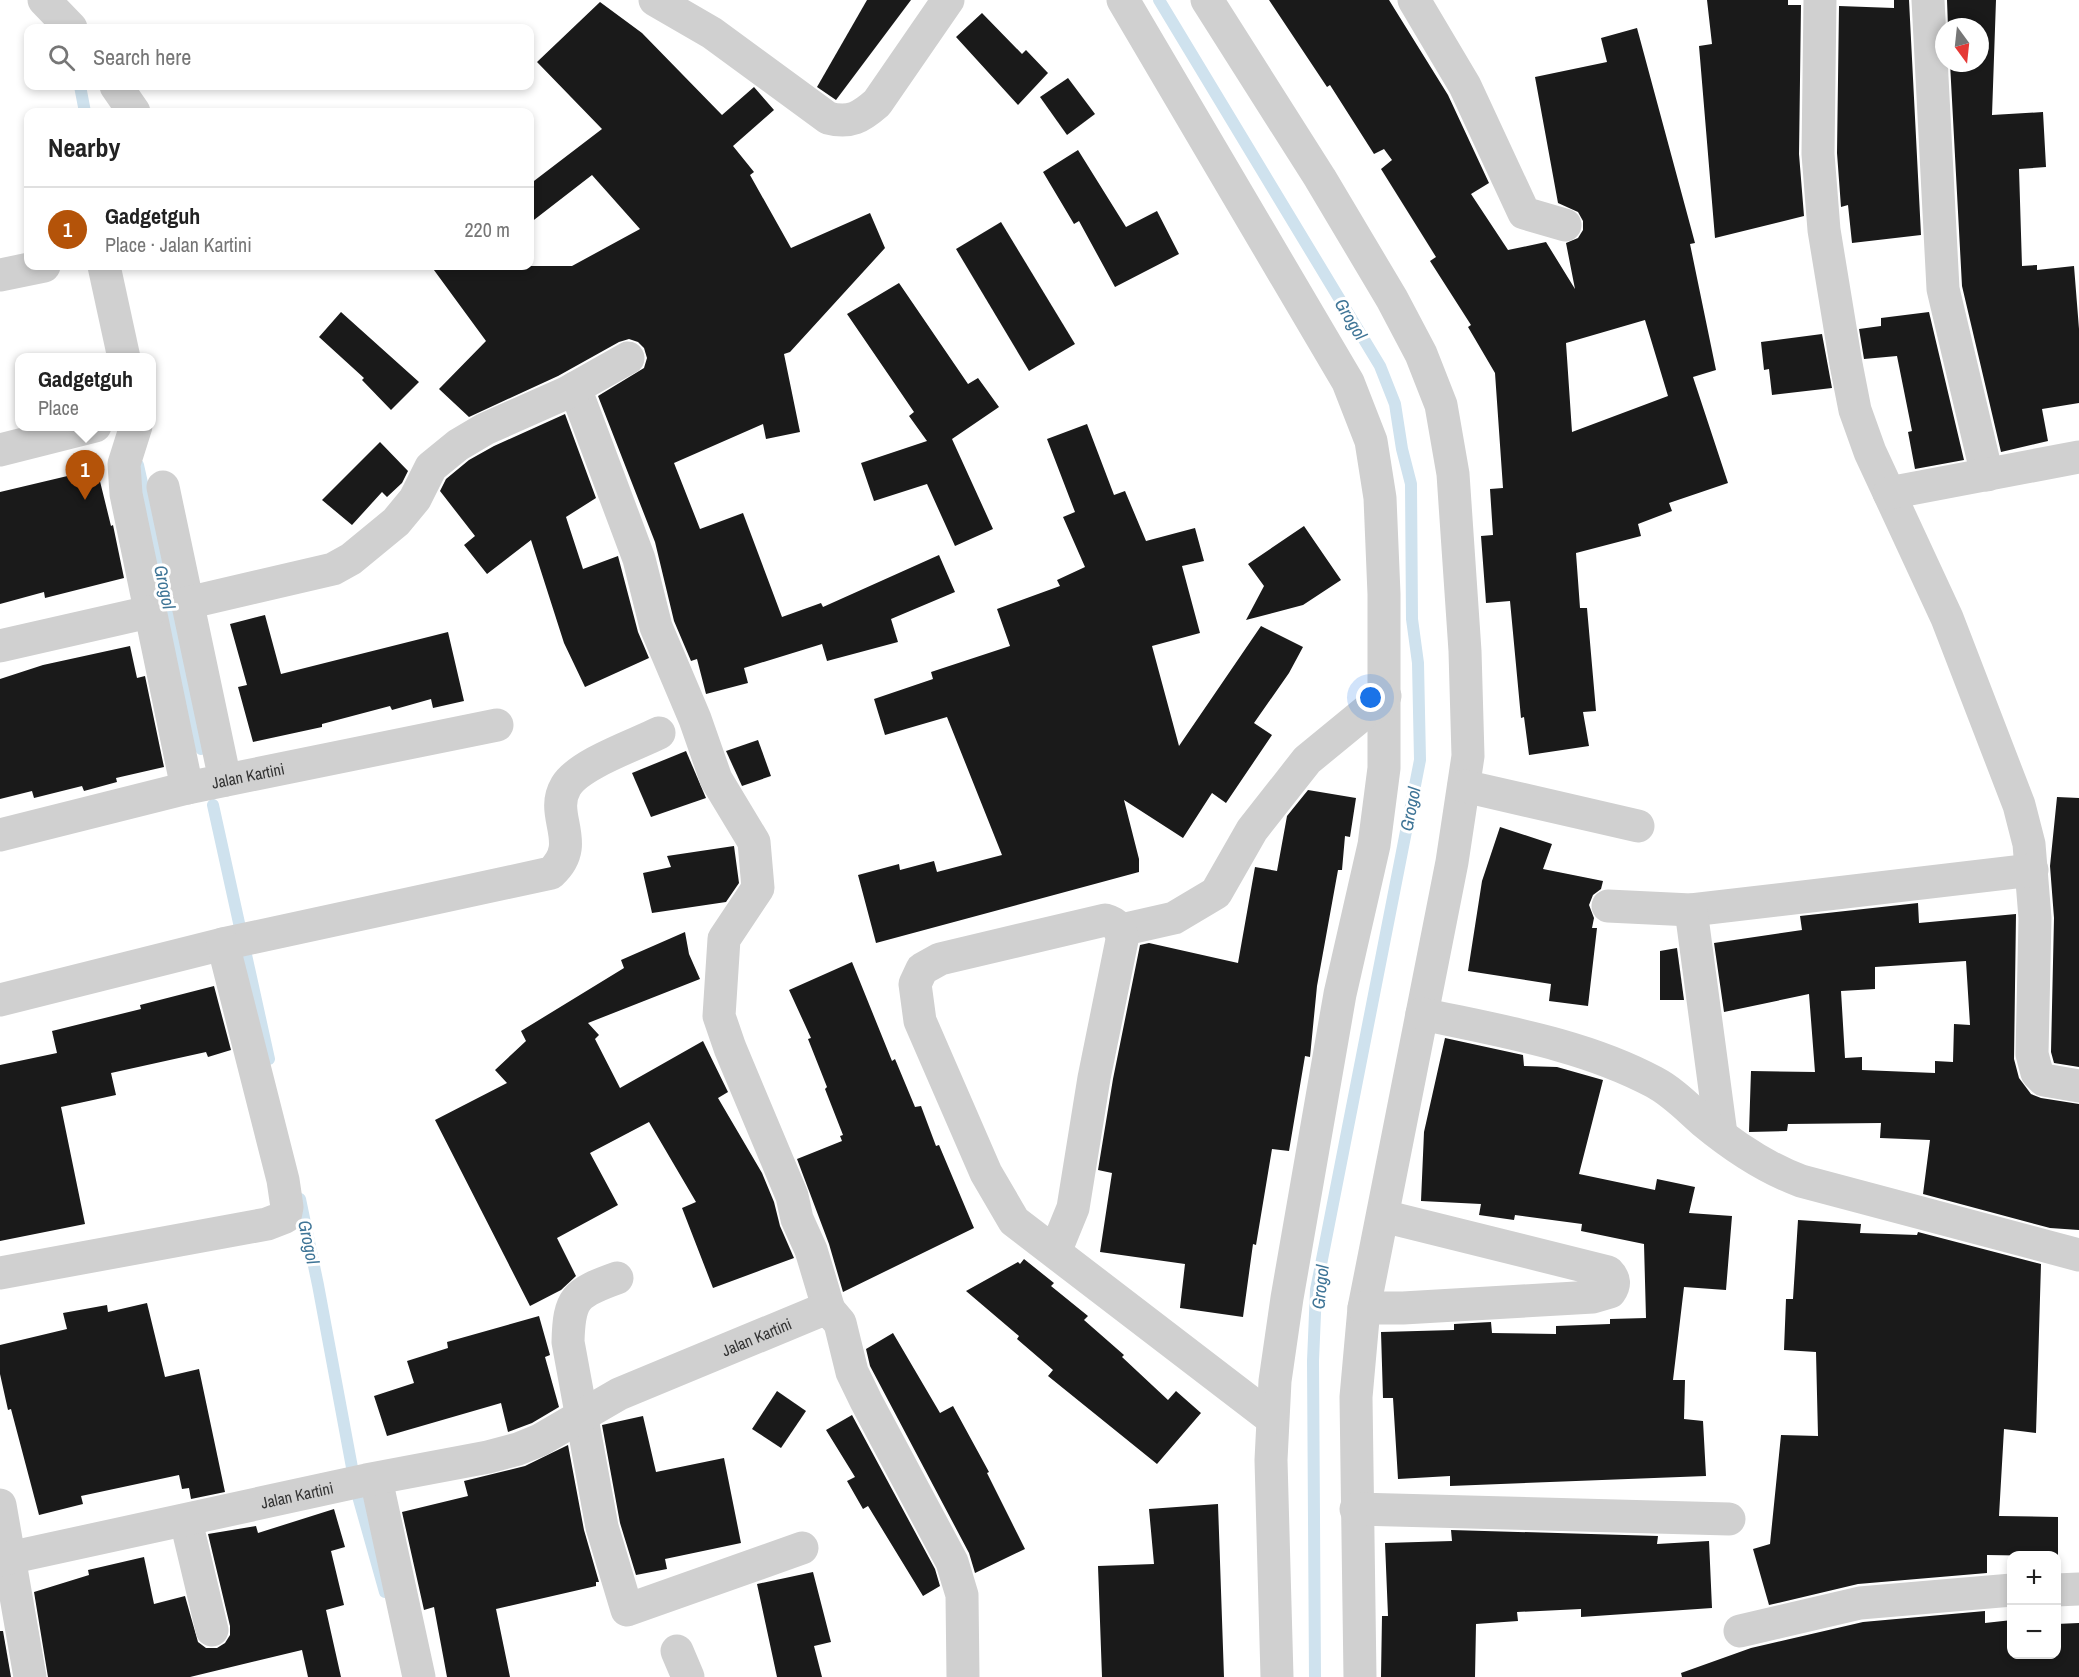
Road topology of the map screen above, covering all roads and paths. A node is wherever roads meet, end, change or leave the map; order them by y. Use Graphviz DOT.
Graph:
graph roads {
  1 [pos="44,0"];
  2 [pos="655,0"];
  3 [pos="948,0"];
  4 [pos="1123,0"];
  5 [pos="1207,0"];
  6 [pos="1414,0"];
  7 [pos="1820,0"];
  8 [pos="1928,0"];
  9 [pos="67,24"];
  10 [pos="119,90"];
  11 [pos="131,108"];
  12 [pos="1565,225"];
  13 [pos="24,270"];
  14 [pos="105,270"];
  15 [pos="0,275"];
  16 [pos="123,353"];
  17 [pos="628,358"];
  18 [pos="575,388"];
  19 [pos="75,431"];
  20 [pos="134,431"];
  21 [pos="0,450"];
  22 [pos="2079,457"];
  23 [pos="1987,475"];
  24 [pos="163,487"];
  25 [pos="1889,493"];
  26 [pos="187,603"];
  27 [pos="149,612"];
  28 [pos="0,646"];
  29 [pos="1385,696"];
  30 [pos="497,725"];
  31 [pos="659,733"];
  32 [pos="225,780"];
  33 [pos="1464,786"];
  34 [pos="187,788"];
  35 [pos="1638,826"];
  36 [pos="0,835"];
  37 [pos="2032,870"];
  38 [pos="1608,906"];
  39 [pos="1691,910"];
  40 [pos="1121,930"];
  41 [pos="238,941"];
  42 [pos="0,999"];
  43 [pos="1422,1014"];
  44 [pos="2079,1086"];
  45 [pos="1721,1134"];
  46 [pos="1383,1216"];
  47 [pos="1055,1252"];
  48 [pos="2079,1255"];
  49 [pos="0,1273"];
  50 [pos="617,1278"];
  51 [pos="1364,1308"];
  52 [pos="832,1313"];
  53 [pos="579,1417"];
  54 [pos="1271,1418"];
  55 [pos="360,1483"];
  56 [pos="0,1505"];
  57 [pos="1356,1509"];
  58 [pos="1729,1519"];
  59 [pos="186,1521"];
  60 [pos="802,1548"];
  61 [pos="5,1559"];
  62 [pos="2079,1589"];
  63 [pos="2007,1590"];
  64 [pos="2061,1590"];
  65 [pos="212,1630"];
  66 [pos="1740,1631"];
  67 [pos="30,1677"];
  68 [pos="419,1677"];
  69 [pos="963,1677"];
  70 [pos="1277,1677"];
  71 [pos="1360,1677"];
  1 -- 9 [label="street"];
  2 -- 3 [label="street"];
  4 -- 29 [label="street"];
  5 -- 33 [label="street"];
  6 -- 12 [label="street"];
  7 -- 25 [label="street"];
  8 -- 23 [label="street"];
  10 -- 11 [label="street"];
  13 -- 15 [label="street"];
  14 -- 16 [label="street"];
  17 -- 18 [label="street"];
  18 -- 26 [label="street"];
  18 -- 52 [label="street"];
  19 -- 21 [label="street"];
  20 -- 27 [label="street"];
  22 -- 23 [label="street"];
  23 -- 25 [label="street"];
  24 -- 26 [label="street"];
  25 -- 37 [label="street"];
  26 -- 32 [label="street"];
  27 -- 28 [label="street"];
  27 -- 34 [label="street"];
  29 -- 40 [label="street"];
  29 -- 54 [label="street"];
  30 -- 32 [label="street, Jalan Kartini"];
  31 -- 41 [label="street"];
  32 -- 34 [label="street, Jalan Kartini"];
  33 -- 35 [label="street"];
  33 -- 43 [label="street"];
  34 -- 36 [label="street, Jalan Kartini"];
  37 -- 39 [label="street"];
  37 -- 44 [label="street"];
  38 -- 39 [label="street"];
  39 -- 45 [label="street"];
  40 -- 47 [label="street"];
  40 -- 47 [label="street"];
  41 -- 42 [label="street"];
  41 -- 49 [label="street"];
  43 -- 45 [label="street"];
  43 -- 46 [label="street"];
  45 -- 48 [label="street"];
  46 -- 51 [label="street"];
  46 -- 51 [label="street"];
  47 -- 54 [label="street"];
  50 -- 53 [label="street"];
  51 -- 57 [label="street"];
  52 -- 53 [label="street, Jalan Kartini"];
  52 -- 69 [label="street"];
  53 -- 55 [label="street, Jalan Kartini"];
  53 -- 60 [label="street"];
  54 -- 70 [label="street"];
  55 -- 59 [label="street, Jalan Kartini"];
  55 -- 68 [label="street"];
  56 -- 61 [label="street"];
  57 -- 58 [label="street"];
  57 -- 71 [label="street"];
  59 -- 61 [label="street, Jalan Kartini"];
  59 -- 65 [label="street"];
  61 -- 67 [label="street"];
  62 -- 64 [label="street"];
  63 -- 66 [label="street"];
}
